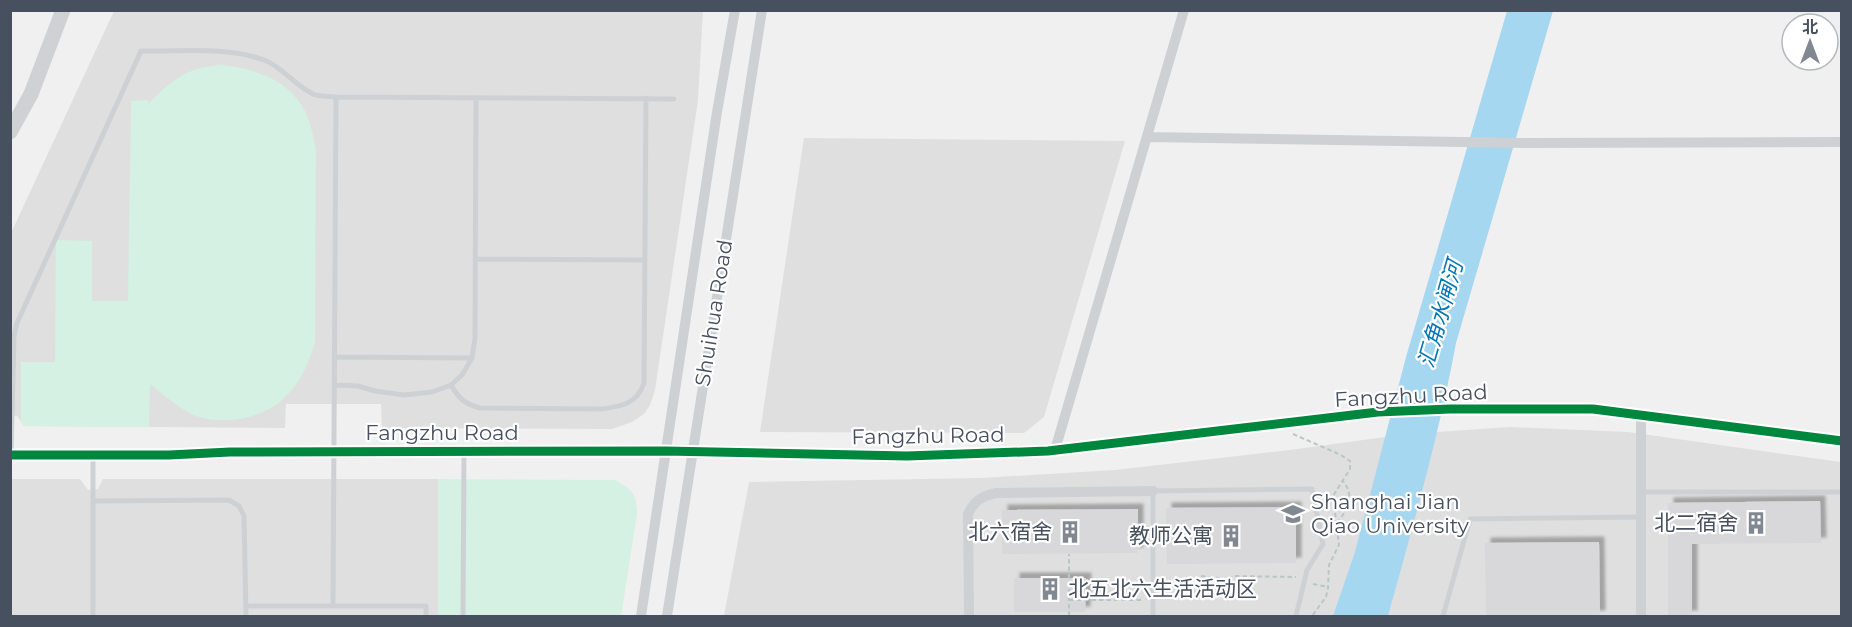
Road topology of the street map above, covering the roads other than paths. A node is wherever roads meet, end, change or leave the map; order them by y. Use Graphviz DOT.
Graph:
graph roads {
  1 [pos="63,10"];
  2 [pos="735,10"];
  3 [pos="762,10"];
  4 [pos="1184,10"];
  5 [pos="336,97"];
  6 [pos="476,98"];
  7 [pos="646,98"];
  8 [pos="674,99"];
  9 [pos="10,132"];
  10 [pos="1147,137"];
  11 [pos="1842,142"];
  12 [pos="476,259"];
  13 [pos="645,260"];
  14 [pos="334,357"];
  15 [pos="472,358"];
  16 [pos="334,385"];
  17 [pos="451,385"];
  18 [pos="1641,415"];
  19 [pos="1842,441"];
  20 [pos="1055,450"];
  21 [pos="464,451"];
  22 [pos="665,451"];
  23 [pos="334,452"];
  24 [pos="692,453"];
  25 [pos="11,455"];
  26 [pos="93,455"];
  27 [pos="1153,491"];
  28 [pos="1641,492"];
  29 [pos="1842,492"];
  30 [pos="94,501"];
  31 [pos="1641,517"];
  32 [pos="246,606"];
  33 [pos="333,606"];
  34 [pos="93,616"];
  35 [pos="246,616"];
  36 [pos="426,616"];
  37 [pos="463,616"];
  38 [pos="641,616"];
  39 [pos="667,616"];
  40 [pos="969,616"];
  41 [pos="1153,616"];
  42 [pos="1296,616"];
  43 [pos="1443,616"];
  44 [pos="1641,616"];
  1 -- 9 [label="main road"];
  2 -- 22 [label="street, Shuihua Road"];
  3 -- 24 [label="street, Shuihua Road"];
  4 -- 10 [label="street"];
  5 -- 6 [label="lane"];
  5 -- 14 [label="lane"];
  5 -- 25 [label="lane"];
  6 -- 7 [label="lane"];
  6 -- 12 [label="lane"];
  7 -- 8 [label="lane"];
  7 -- 13 [label="lane"];
  10 -- 11 [label="street"];
  10 -- 20 [label="street"];
  12 -- 13 [label="lane"];
  12 -- 15 [label="lane"];
  13 -- 17 [label="lane"];
  14 -- 15 [label="lane"];
  14 -- 16 [label="lane"];
  15 -- 17 [label="lane"];
  16 -- 17 [label="lane"];
  16 -- 23 [label="lane"];
  18 -- 19 [label="street, Fangzhu Road"];
  18 -- 20 [label="street, Fangzhu Road"];
  18 -- 28 [label="street"];
  20 -- 24 [label="street, Fangzhu Road"];
  21 -- 22 [label="street, Fangzhu Road"];
  21 -- 23 [label="street, Fangzhu Road"];
  21 -- 37 [label="lane"];
  22 -- 24 [label="street, Fangzhu Road"];
  22 -- 38 [label="street, Shuihua Road"];
  23 -- 26 [label="street, Fangzhu Road"];
  23 -- 33 [label="lane"];
  24 -- 39 [label="street, Shuihua Road"];
  25 -- 26 [label="street, Fangzhu Road"];
  26 -- 30 [label="lane"];
  27 -- 40 [label="street"];
  27 -- 41 [label="lane"];
  27 -- 42 [label="lane"];
  28 -- 29 [label="lane"];
  28 -- 31 [label="street"];
  30 -- 32 [label="lane"];
  30 -- 34 [label="lane"];
  31 -- 43 [label="lane"];
  31 -- 44 [label="street"];
  32 -- 33 [label="lane"];
  32 -- 35 [label="lane"];
  33 -- 36 [label="lane"];
}
